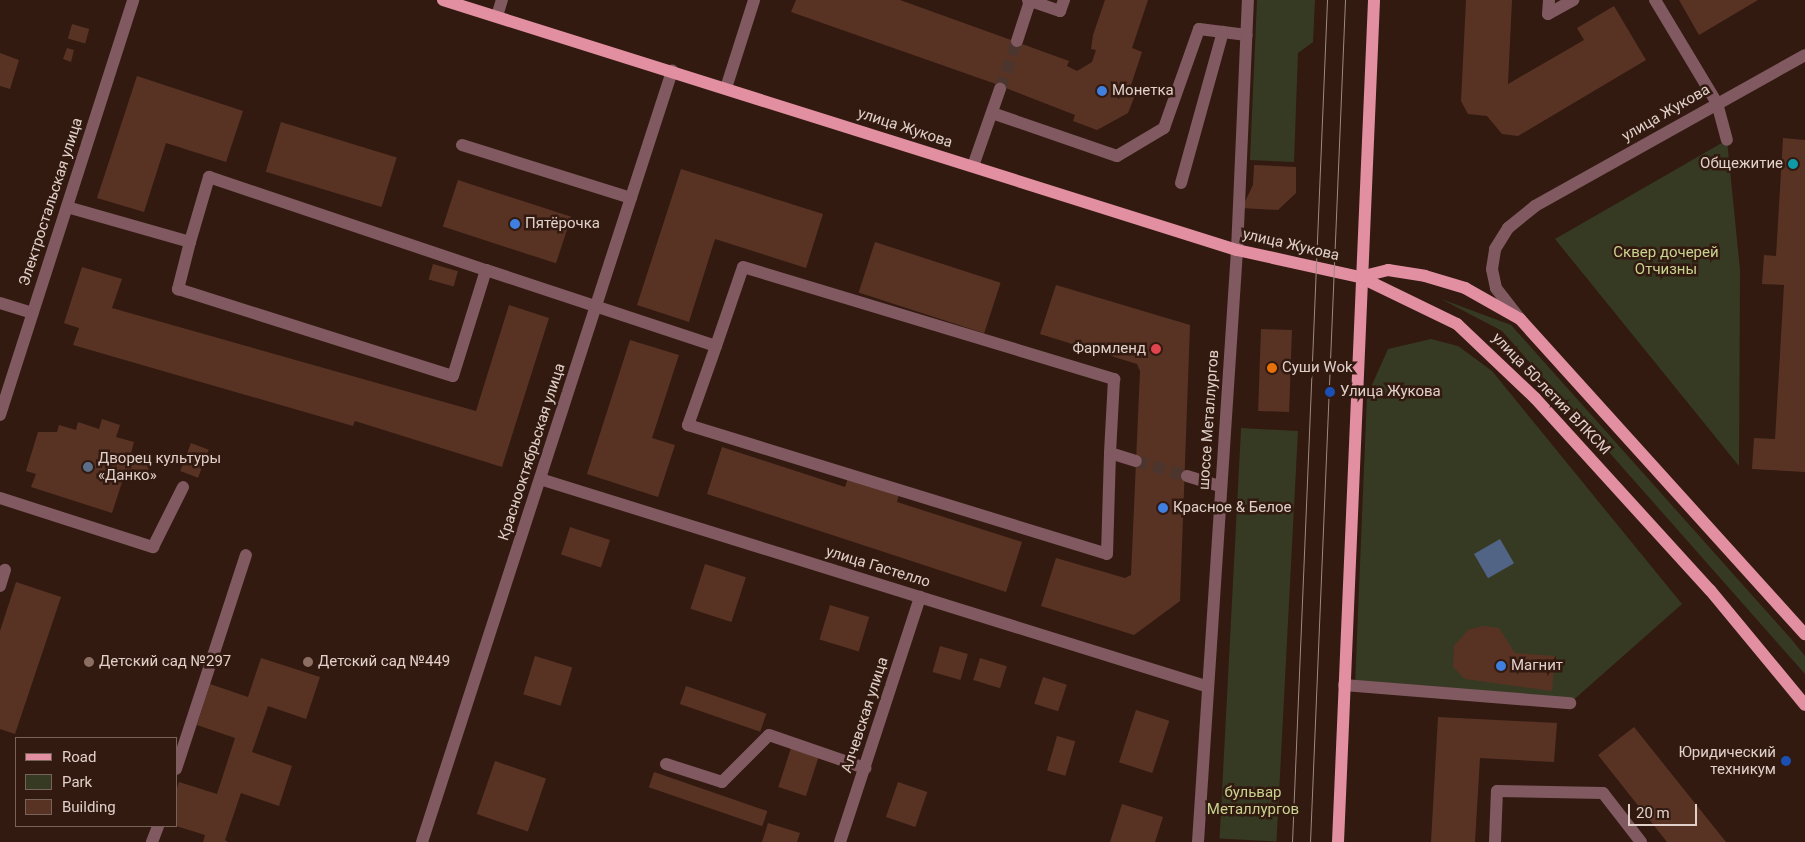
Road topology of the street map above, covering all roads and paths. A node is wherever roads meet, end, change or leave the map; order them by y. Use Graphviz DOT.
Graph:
graph roads {
  1 [pos="133,0"];
  2 [pos="443,0"];
  3 [pos="502,0"];
  4 [pos="754,0"];
  5 [pos="1029,0"];
  6 [pos="1064,0"];
  7 [pos="1248,0"];
  8 [pos="1374,0"];
  9 [pos="1549,0"];
  10 [pos="1573,0"];
  11 [pos="1655,0"];
  12 [pos="497,16"];
  13 [pos="1223,32"];
  14 [pos="1247,35"];
  15 [pos="1016,41"];
  16 [pos="1805,55"];
  17 [pos="672,71"];
  18 [pos="726,88"];
  19 [pos="1000,89"];
  20 [pos="1717,103"];
  21 [pos="992,113"];
  22 [pos="1727,140"];
  23 [pos="462,145"];
  24 [pos="974,166"];
  25 [pos="1180,183"];
  26 [pos="631,198"];
  27 [pos="67,207"];
  28 [pos="190,242"];
  29 [pos="1237,250"];
  30 [pos="486,270"];
  31 [pos="1360,278"];
  32 [pos="0,303"];
  33 [pos="596,306"];
  34 [pos="33,312"];
  35 [pos="1520,319"];
  36 [pos="716,346"];
  37 [pos="0,415"];
  38 [pos="1110,454"];
  39 [pos="1136,461"];
  40 [pos="1187,476"];
  41 [pos="540,479"];
  42 [pos="1220,486"];
  43 [pos="183,487"];
  44 [pos="0,498"];
  45 [pos="246,556"];
  46 [pos="5,570"];
  47 [pos="0,586"];
  48 [pos="920,597"];
  49 [pos="1805,634"];
  50 [pos="1206,686"];
  51 [pos="1344,686"];
  52 [pos="1570,703"];
  53 [pos="1805,705"];
  54 [pos="178,763"];
  55 [pos="666,764"];
  56 [pos="864,768"];
  57 [pos="158,827"];
  58 [pos="152,842"];
  59 [pos="422,842"];
  60 [pos="840,842"];
  61 [pos="1198,842"];
  62 [pos="1338,842"];
  63 [pos="1495,842"];
  64 [pos="1641,842"];
  1 -- 27 [label="street, Электростальская улица"];
  2 -- 12 [label="main road, улица Жукова"];
  3 -- 12 [label="street"];
  4 -- 18 [label="street"];
  5 -- 6 [label="street"];
  5 -- 15 [label="street"];
  7 -- 14 [label="street, шоссе Металлургов"];
  8 -- 31 [label="main road"];
  9 -- 10 [label="street"];
  11 -- 20 [label="street"];
  12 -- 17 [label="main road, улица Жукова"];
  13 -- 14 [label="street"];
  13 -- 21 [label="street"];
  13 -- 25 [label="street"];
  14 -- 29 [label="street, шоссе Металлургов"];
  16 -- 20 [label="street, улица Жукова"];
  17 -- 18 [label="main road, улица Жукова"];
  17 -- 26 [label="street, Краснооктябрьская улица"];
  18 -- 24 [label="main road, улица Жукова"];
  19 -- 21 [label="street"];
  20 -- 22 [label="street"];
  20 -- 35 [label="street, улица Жукова"];
  21 -- 24 [label="street"];
  23 -- 26 [label="street"];
  24 -- 29 [label="main road, улица Жукова"];
  26 -- 33 [label="street, Краснооктябрьская улица"];
  27 -- 28 [label="street"];
  27 -- 34 [label="street, Электростальская улица"];
  28 -- 30 [label="street"];
  28 -- 30 [label="street"];
  29 -- 31 [label="main road, улица Жукова"];
  29 -- 42 [label="street, шоссе Металлургов"];
  30 -- 33 [label="street"];
  31 -- 35 [label="main road, улица 50-летия ВЛКСМ"];
  31 -- 51 [label="main road"];
  31 -- 53 [label="main road, улица 50-летия ВЛКСМ"];
  32 -- 34 [label="street"];
  33 -- 36 [label="street"];
  33 -- 41 [label="street, Краснооктябрьская улица"];
  34 -- 37 [label="street, Электростальская улица"];
  35 -- 49 [label="main road, улица 50-летия ВЛКСМ"];
  36 -- 38 [label="street"];
  36 -- 38 [label="street"];
  38 -- 39 [label="street"];
  40 -- 42 [label="street"];
  41 -- 48 [label="street, улица Гастелло"];
  41 -- 59 [label="street, Краснооктябрьская улица"];
  42 -- 50 [label="street, шоссе Металлургов"];
  43 -- 44 [label="street"];
  45 -- 54 [label="street"];
  46 -- 47 [label="street"];
  48 -- 50 [label="street, улица Гастелло"];
  48 -- 56 [label="street, Алчевская улица"];
  50 -- 61 [label="street, шоссе Металлургов"];
  51 -- 52 [label="street"];
  51 -- 62 [label="main road"];
  55 -- 56 [label="street"];
  56 -- 60 [label="street, Алчевская улица"];
  57 -- 58 [label="street"];
  63 -- 64 [label="street"];
}
